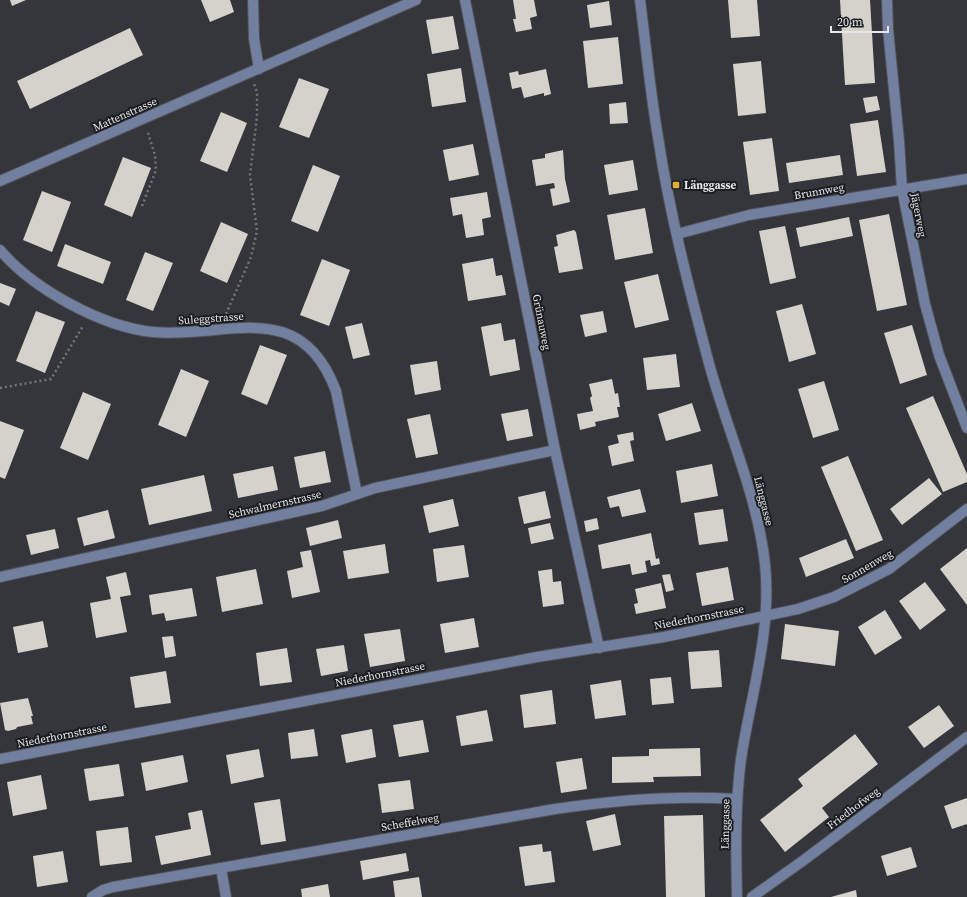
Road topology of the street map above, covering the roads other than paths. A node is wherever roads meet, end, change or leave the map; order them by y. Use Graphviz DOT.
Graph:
graph roads {
  1 [pos="253,0"];
  2 [pos="416,0"];
  3 [pos="465,0"];
  4 [pos="640,0"];
  5 [pos="887,0"];
  6 [pos="255,71"];
  7 [pos="967,179"];
  8 [pos="0,181"];
  9 [pos="902,189"];
  10 [pos="677,234"];
  11 [pos="0,250"];
  12 [pos="967,428"];
  13 [pos="555,450"];
  14 [pos="357,494"];
  15 [pos="967,509"];
  16 [pos="0,577"];
  17 [pos="766,616"];
  18 [pos="599,648"];
  19 [pos="967,738"];
  20 [pos="0,760"];
  21 [pos="736,799"];
  22 [pos="221,868"];
  23 [pos="92,897"];
  24 [pos="226,897"];
  25 [pos="737,897"];
  26 [pos="752,897"];
  1 -- 6 [label="street"];
  2 -- 6 [label="street, Mattenstrasse"];
  3 -- 13 [label="street, Grünauweg"];
  4 -- 10 [label="street, Länggasse"];
  5 -- 9 [label="street, Jägerweg"];
  6 -- 8 [label="street, Mattenstrasse"];
  7 -- 9 [label="street, Brunnweg"];
  9 -- 10 [label="street, Brunnweg"];
  9 -- 12 [label="street, Jägerweg"];
  10 -- 17 [label="street, Länggasse"];
  11 -- 14 [label="street, Suleggstrasse"];
  13 -- 14 [label="street, Schwalmernstrasse"];
  13 -- 18 [label="street, Grünauweg"];
  14 -- 16 [label="street, Schwalmernstrasse"];
  15 -- 17 [label="street, Sonnenweg"];
  17 -- 18 [label="street, Niederhornstrasse"];
  17 -- 21 [label="street, Länggasse"];
  18 -- 20 [label="street, Niederhornstrasse"];
  19 -- 26 [label="street, Friedhofweg"];
  21 -- 22 [label="street, Scheffelweg"];
  21 -- 25 [label="street, Länggasse"];
  22 -- 23 [label="street, Scheffelweg"];
  22 -- 24 [label="street"];
}
